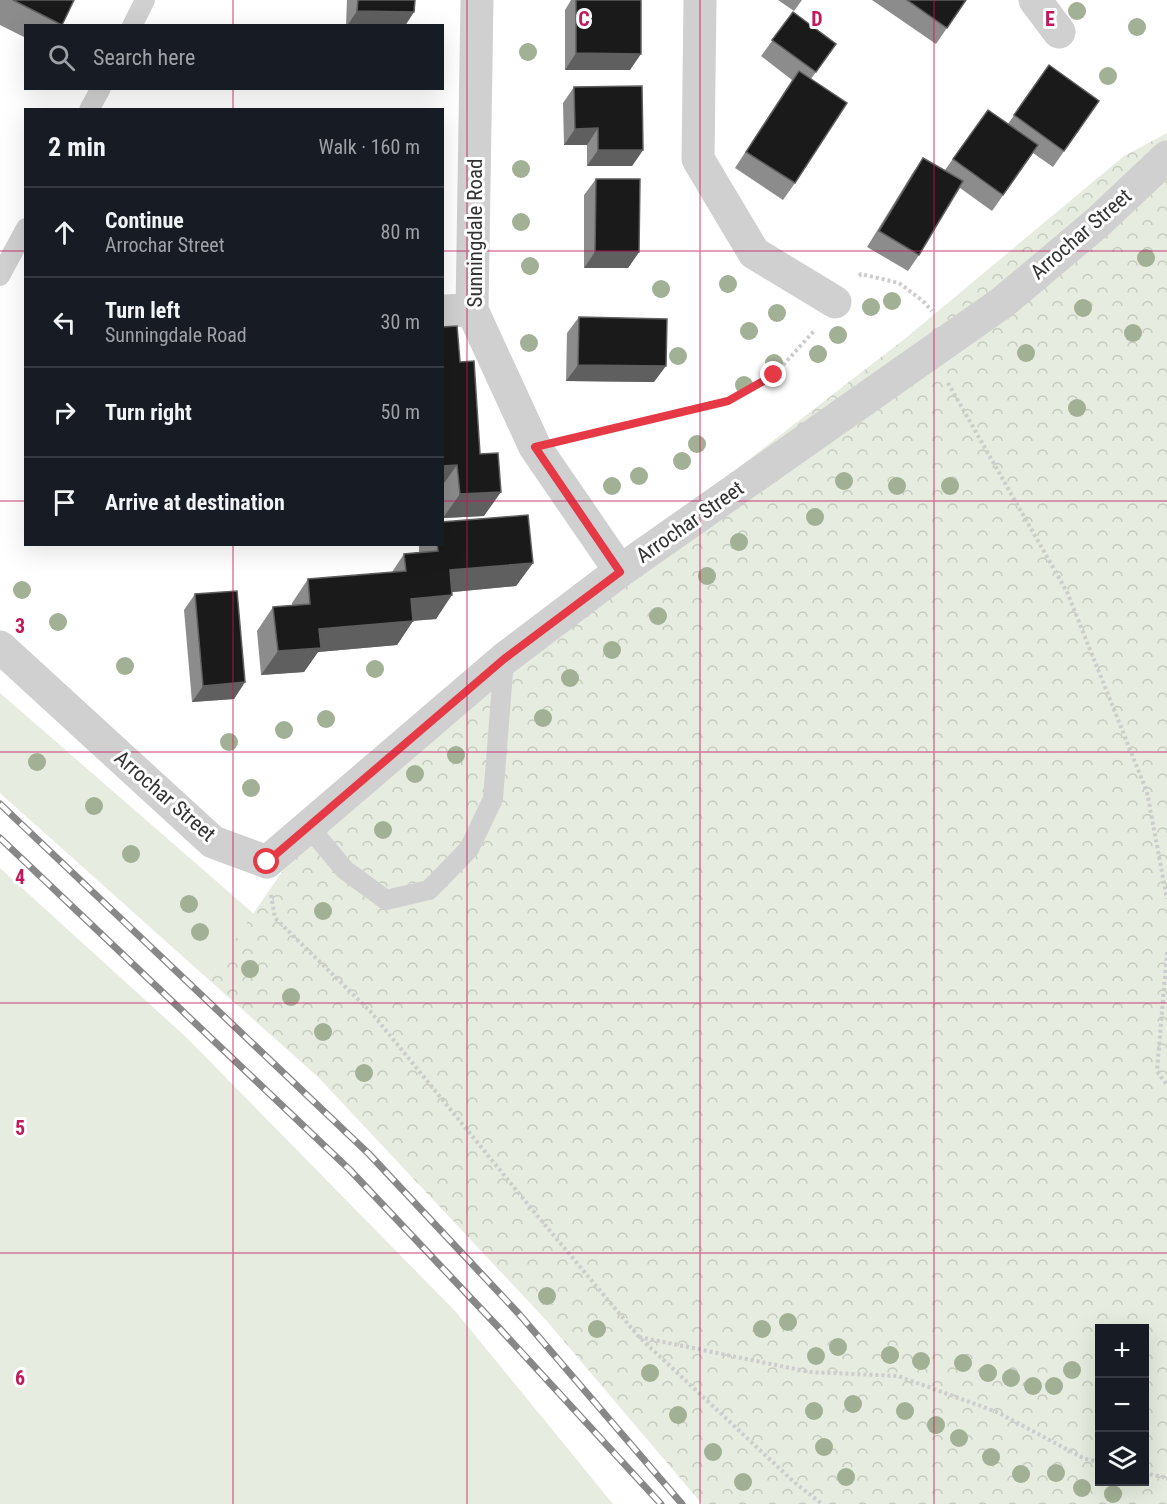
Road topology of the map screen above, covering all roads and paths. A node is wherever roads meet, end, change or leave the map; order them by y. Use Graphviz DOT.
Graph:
graph roads {
  1 [pos="145,0"];
  2 [pos="477,0"];
  3 [pos="700,0"];
  4 [pos="1035,0"];
  5 [pos="133,24"];
  6 [pos="1059,32"];
  7 [pos="100,90"];
  8 [pos="90,108"];
  9 [pos="1167,157"];
  10 [pos="24,232"];
  11 [pos="0,276"];
  12 [pos="835,302"];
  13 [pos="457,310"];
  14 [pos="943,345"];
  15 [pos="535,447"];
  16 [pos="620,572"];
  17 [pos="0,646"];
  18 [pos="504,659"];
  19 [pos="308,826"];
  20 [pos="267,862"];
  21 [pos="1167,899"];
  22 [pos="1167,952"];
  23 [pos="1167,1085"];
  24 [pos="639,1337"];
  25 [pos="1095,1461"];
  26 [pos="1149,1474"];
  27 [pos="1167,1478"];
  28 [pos="822,1504"];
  1 -- 5 [label="lane"];
  2 -- 13 [label="street, Sunningdale Road"];
  3 -- 12 [label="street"];
  4 -- 6 [label="street"];
  7 -- 8 [label="lane"];
  9 -- 14 [label="street, Arrochar Street"];
  10 -- 11 [label="lane"];
  12 -- 14 [label="path"];
  12 -- 15 [label="path"];
  13 -- 15 [label="street, Sunningdale Road"];
  14 -- 16 [label="street, Arrochar Street"];
  14 -- 21 [label="path"];
  15 -- 16 [label="street, Sunningdale Road"];
  16 -- 18 [label="street, Arrochar Street"];
  17 -- 20 [label="street, Arrochar Street"];
  18 -- 19 [label="street, Arrochar Street"];
  18 -- 19 [label="lane"];
  19 -- 20 [label="street, Arrochar Street"];
  20 -- 24 [label="path"];
  22 -- 23 [label="path"];
  24 -- 25 [label="path"];
  24 -- 28 [label="path"];
  26 -- 27 [label="path"];
}
